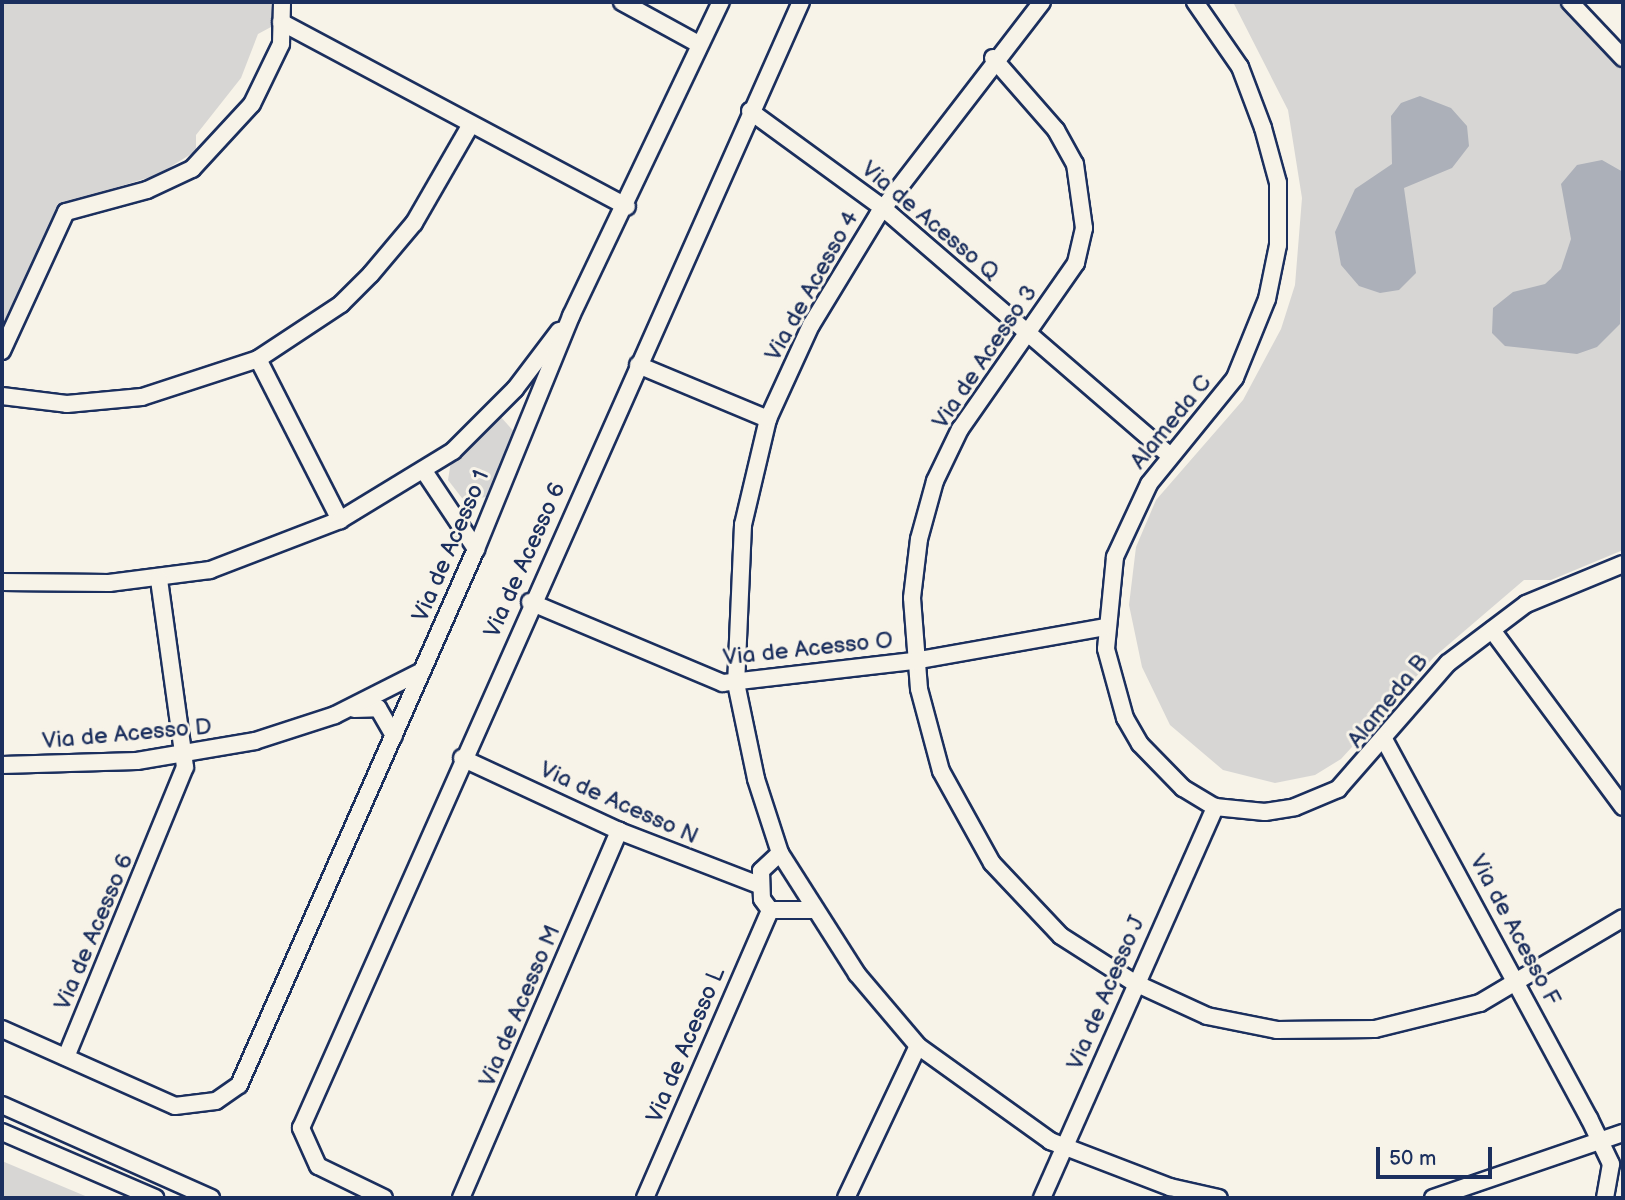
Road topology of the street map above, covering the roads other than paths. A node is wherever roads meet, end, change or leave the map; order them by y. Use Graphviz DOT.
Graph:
graph roads {
  1 [pos="282,2"];
  2 [pos="622,2"];
  3 [pos="721,2"];
  4 [pos="801,2"];
  5 [pos="1042,2"];
  6 [pos="1195,2"];
  7 [pos="1570,2"];
  8 [pos="281,22"];
  9 [pos="697,43"];
  10 [pos="993,58"];
  11 [pos="1623,58"];
  12 [pos="750,111"];
  13 [pos="470,126"];
  14 [pos="626,207"];
  15 [pos="883,208"];
  16 [pos="571,316"];
  17 [pos="1029,334"];
  18 [pos="2,351"];
  19 [pos="258,359"];
  20 [pos="638,365"];
  21 [pos="2,396"];
  22 [pos="768,419"];
  23 [pos="1170,456"];
  24 [pos="424,471"];
  25 [pos="340,520"];
  26 [pos="476,549"];
  27 [pos="1623,566"];
  28 [pos="159,579"];
  29 [pos="2,582"];
  30 [pos="530,602"];
  31 [pos="1104,627"];
  32 [pos="1492,630"];
  33 [pos="914,661"];
  34 [pos="422,671"];
  35 [pos="736,683"];
  36 [pos="335,715"];
  37 [pos="394,736"];
  38 [pos="1385,741"];
  39 [pos="187,756"];
  40 [pos="462,758"];
  41 [pos="3,767"];
  42 [pos="1215,807"];
  43 [pos="1623,807"];
  44 [pos="619,831"];
  45 [pos="780,853"];
  46 [pos="759,885"];
  47 [pos="770,910"];
  48 [pos="812,910"];
  49 [pos="1623,918"];
  50 [pos="1133,982"];
  51 [pos="1518,982"];
  52 [pos="2,1030"];
  53 [pos="918,1046"];
  54 [pos="66,1057"];
  55 [pos="2,1105"];
  56 [pos="2,1132"];
  57 [pos="1623,1133"];
  58 [pos="1600,1143"];
  59 [pos="1065,1147"];
  60 [pos="155,1198"];
  61 [pos="211,1198"];
  62 [pos="384,1198"];
  63 [pos="461,1198"];
  64 [pos="645,1198"];
  65 [pos="846,1198"];
  66 [pos="1042,1198"];
  67 [pos="1219,1198"];
  68 [pos="1433,1198"];
  69 [pos="1605,1198"];
  1 -- 8 [label="street"];
  2 -- 9 [label="street"];
  3 -- 9 [label="street, Via de Acesso 1"];
  4 -- 12 [label="street, Via de Acesso 6"];
  5 -- 10 [label="street, Via de Acesso 4"];
  6 -- 23 [label="street, Alameda C"];
  7 -- 11 [label="street"];
  8 -- 13 [label="street"];
  8 -- 18 [label="street"];
  9 -- 14 [label="street, Via de Acesso 1"];
  10 -- 15 [label="street, Via de Acesso 4"];
  10 -- 17 [label="street, Via de Acesso 3"];
  12 -- 15 [label="street, Via de Acesso Q"];
  12 -- 20 [label="street, Via de Acesso 6"];
  13 -- 14 [label="street"];
  13 -- 19 [label="street"];
  14 -- 16 [label="street, Via de Acesso 1"];
  15 -- 17 [label="street, Via de Acesso Q"];
  15 -- 22 [label="street, Via de Acesso 4"];
  16 -- 24 [label="street"];
  16 -- 26 [label="street, Via de Acesso 1"];
  17 -- 23 [label="street, Via de Acesso Q"];
  17 -- 33 [label="street, Via de Acesso 3"];
  19 -- 21 [label="street"];
  19 -- 25 [label="street"];
  20 -- 22 [label="street"];
  20 -- 30 [label="street, Via de Acesso 6"];
  22 -- 35 [label="street, Via de Acesso 4"];
  23 -- 31 [label="street, Alameda C"];
  24 -- 25 [label="street"];
  24 -- 26 [label="street"];
  25 -- 28 [label="street"];
  26 -- 34 [label="street, Via de Acesso 1"];
  27 -- 32 [label="street, Alameda B"];
  28 -- 29 [label="street"];
  28 -- 39 [label="street"];
  30 -- 35 [label="street, Via de Acesso O"];
  30 -- 40 [label="street, Via de Acesso 6"];
  31 -- 33 [label="street, Via de Acesso O"];
  31 -- 42 [label="street, Alameda C"];
  32 -- 38 [label="street, Alameda B"];
  32 -- 43 [label="street"];
  33 -- 35 [label="street, Via de Acesso O"];
  33 -- 50 [label="street, Via de Acesso 3"];
  34 -- 36 [label="street, Via de Acesso D"];
  34 -- 37 [label="street, Via de Acesso 1"];
  35 -- 45 [label="street, Via de Acesso 4"];
  36 -- 37 [label="street, Via de Acesso D"];
  36 -- 39 [label="street, Via de Acesso D"];
  37 -- 54 [label="street, Via de Acesso 1"];
  38 -- 42 [label="street, Alameda B"];
  38 -- 51 [label="street, Via de Acesso F"];
  39 -- 41 [label="street, Via de Acesso D"];
  39 -- 54 [label="street, Via de Acesso 6"];
  40 -- 44 [label="street, Via de Acesso N"];
  40 -- 62 [label="street, Via de Acesso 6"];
  42 -- 50 [label="street, Via de Acesso J"];
  44 -- 46 [label="street, Via de Acesso N"];
  44 -- 63 [label="street, Via de Acesso M"];
  45 -- 46 [label="street"];
  45 -- 48 [label="street, Via de Acesso 4"];
  46 -- 47 [label="street"];
  47 -- 48 [label="street"];
  47 -- 64 [label="street, Via de Acesso L"];
  48 -- 53 [label="street, Via de Acesso 4"];
  49 -- 51 [label="street, Via de Acesso 3"];
  50 -- 51 [label="street, Via de Acesso 3"];
  50 -- 59 [label="street, Via de Acesso J"];
  51 -- 58 [label="street, Via de Acesso F"];
  52 -- 54 [label="street"];
  53 -- 59 [label="street, Via de Acesso 4"];
  53 -- 65 [label="street"];
  55 -- 61 [label="street"];
  56 -- 60 [label="street"];
  57 -- 58 [label="street"];
  58 -- 68 [label="street"];
  58 -- 69 [label="street, Via de Acesso F"];
  59 -- 66 [label="street, Via de Acesso J"];
  59 -- 67 [label="street, Via de Acesso 4"];
}
